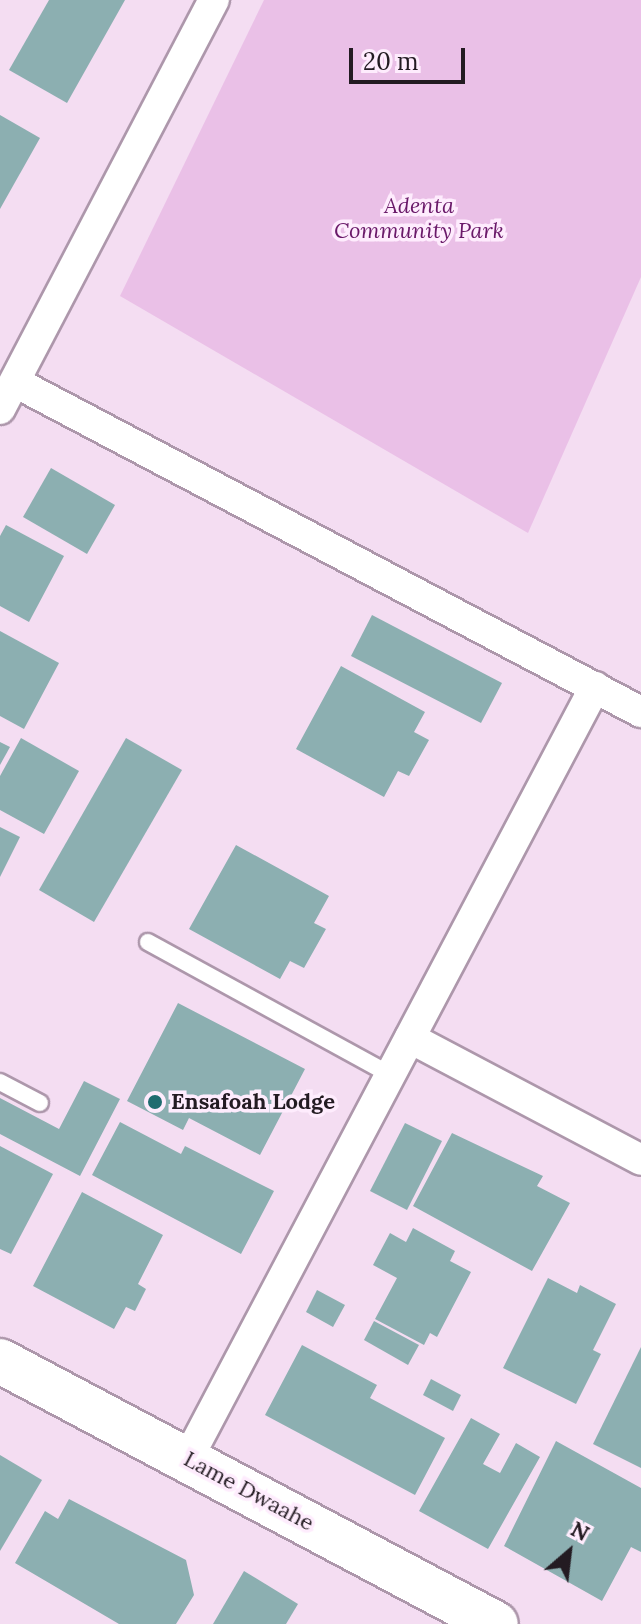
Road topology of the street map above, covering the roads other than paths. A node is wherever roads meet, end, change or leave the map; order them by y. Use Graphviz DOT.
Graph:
graph roads {
  1 [pos="214,0"];
  2 [pos="15,382"];
  3 [pos="0,409"];
  4 [pos="595,687"];
  5 [pos="641,712"];
  6 [pos="148,942"];
  7 [pos="410,1038"];
  8 [pos="391,1075"];
  9 [pos="0,1082"];
  10 [pos="40,1103"];
  11 [pos="641,1160"];
  12 [pos="0,1361"];
  13 [pos="188,1458"];
  14 [pos="496,1624"];
  1 -- 2 [label="street"];
  2 -- 3 [label="street"];
  2 -- 4 [label="street"];
  4 -- 5 [label="street"];
  4 -- 7 [label="street"];
  6 -- 8 [label="lane"];
  7 -- 8 [label="street"];
  7 -- 11 [label="street"];
  8 -- 13 [label="street"];
  9 -- 10 [label="lane"];
  12 -- 13 [label="street, Lame Dwaahe"];
  13 -- 14 [label="street, Lame Dwaahe"];
}
